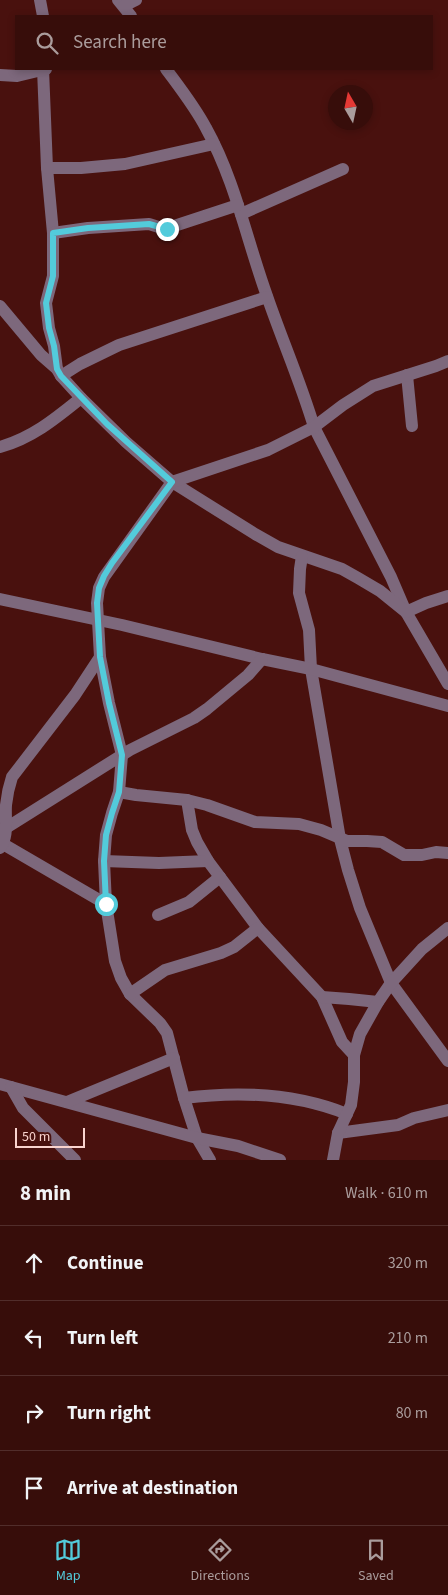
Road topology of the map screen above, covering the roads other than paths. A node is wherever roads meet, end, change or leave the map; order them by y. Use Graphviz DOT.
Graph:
graph roads {
  1 [pos="40,0"];
  2 [pos="136,0"];
  3 [pos="124,7"];
  4 [pos="43,15"];
  5 [pos="40,70"];
  6 [pos="44,70"];
  7 [pos="167,70"];
  8 [pos="0,75"];
  9 [pos="214,144"];
  10 [pos="47,168"];
  11 [pos="343,169"];
  12 [pos="240,209"];
  13 [pos="53,233"];
  14 [pos="267,297"];
  15 [pos="1,308"];
  16 [pos="448,361"];
  17 [pos="59,373"];
  18 [pos="407,375"];
  19 [pos="81,398"];
  20 [pos="412,426"];
  21 [pos="314,427"];
  22 [pos="0,447"];
  23 [pos="172,482"];
  24 [pos="302,556"];
  25 [pos="448,596"];
  26 [pos="0,599"];
  27 [pos="406,612"];
  28 [pos="97,620"];
  29 [pos="100,657"];
  30 [pos="262,659"];
  31 [pos="311,669"];
  32 [pos="448,684"];
  33 [pos="448,706"];
  34 [pos="122,755"];
  35 [pos="5,781"];
  36 [pos="119,792"];
  37 [pos="187,800"];
  38 [pos="6,828"];
  39 [pos="340,839"];
  40 [pos="1,846"];
  41 [pos="448,852"];
  42 [pos="104,861"];
  43 [pos="208,861"];
  44 [pos="220,877"];
  45 [pos="106,904"];
  46 [pos="158,915"];
  47 [pos="258,928"];
  48 [pos="448,928"];
  49 [pos="391,983"];
  50 [pos="130,994"];
  51 [pos="322,997"];
  52 [pos="378,1002"];
  53 [pos="354,1055"];
  54 [pos="174,1058"];
  55 [pos="448,1062"];
  56 [pos="3,1084"];
  57 [pos="184,1098"];
  58 [pos="67,1102"];
  59 [pos="448,1110"];
  60 [pos="346,1114"];
  61 [pos="338,1133"];
  62 [pos="197,1138"];
  63 [pos="76,1160"];
  64 [pos="210,1160"];
  65 [pos="280,1160"];
  66 [pos="333,1160"];
  1 -- 4 [label="street"];
  2 -- 3 [label="street"];
  5 -- 8 [label="street"];
  6 -- 10 [label="street"];
  7 -- 9 [label="street"];
  9 -- 10 [label="street"];
  9 -- 12 [label="street"];
  10 -- 13 [label="street"];
  11 -- 12 [label="street"];
  12 -- 13 [label="street"];
  12 -- 14 [label="street"];
  13 -- 17 [label="street"];
  14 -- 17 [label="street"];
  14 -- 21 [label="street"];
  15 -- 17 [label="street"];
  16 -- 18 [label="street"];
  17 -- 19 [label="street"];
  18 -- 20 [label="street"];
  18 -- 21 [label="street"];
  19 -- 22 [label="street"];
  19 -- 23 [label="street"];
  21 -- 23 [label="street"];
  21 -- 27 [label="street"];
  23 -- 24 [label="street"];
  23 -- 28 [label="street"];
  24 -- 27 [label="street"];
  24 -- 31 [label="street"];
  25 -- 27 [label="street"];
  26 -- 28 [label="street"];
  27 -- 32 [label="street"];
  28 -- 29 [label="street"];
  28 -- 30 [label="street"];
  29 -- 34 [label="street"];
  29 -- 35 [label="street"];
  30 -- 31 [label="street"];
  30 -- 34 [label="street"];
  31 -- 33 [label="street"];
  31 -- 39 [label="street"];
  34 -- 36 [label="street"];
  34 -- 38 [label="street"];
  35 -- 38 [label="street"];
  36 -- 37 [label="street"];
  36 -- 42 [label="street"];
  37 -- 39 [label="street"];
  37 -- 43 [label="street"];
  38 -- 40 [label="street"];
  39 -- 41 [label="street"];
  39 -- 49 [label="street"];
  40 -- 45 [label="street"];
  42 -- 43 [label="street"];
  42 -- 45 [label="street"];
  43 -- 44 [label="street"];
  44 -- 46 [label="street"];
  44 -- 47 [label="street"];
  45 -- 50 [label="street"];
  47 -- 50 [label="street"];
  47 -- 51 [label="street"];
  48 -- 49 [label="street"];
  49 -- 52 [label="street"];
  49 -- 55 [label="street"];
  50 -- 54 [label="street"];
  51 -- 52 [label="street"];
  51 -- 53 [label="street"];
  52 -- 53 [label="street"];
  53 -- 60 [label="street"];
  54 -- 57 [label="street"];
  54 -- 58 [label="street"];
  56 -- 58 [label="street"];
  56 -- 63 [label="street"];
  57 -- 60 [label="street"];
  57 -- 62 [label="street"];
  58 -- 62 [label="street"];
  59 -- 61 [label="street"];
  60 -- 61 [label="street"];
  61 -- 66 [label="street"];
  62 -- 64 [label="street"];
  62 -- 65 [label="street"];
}
